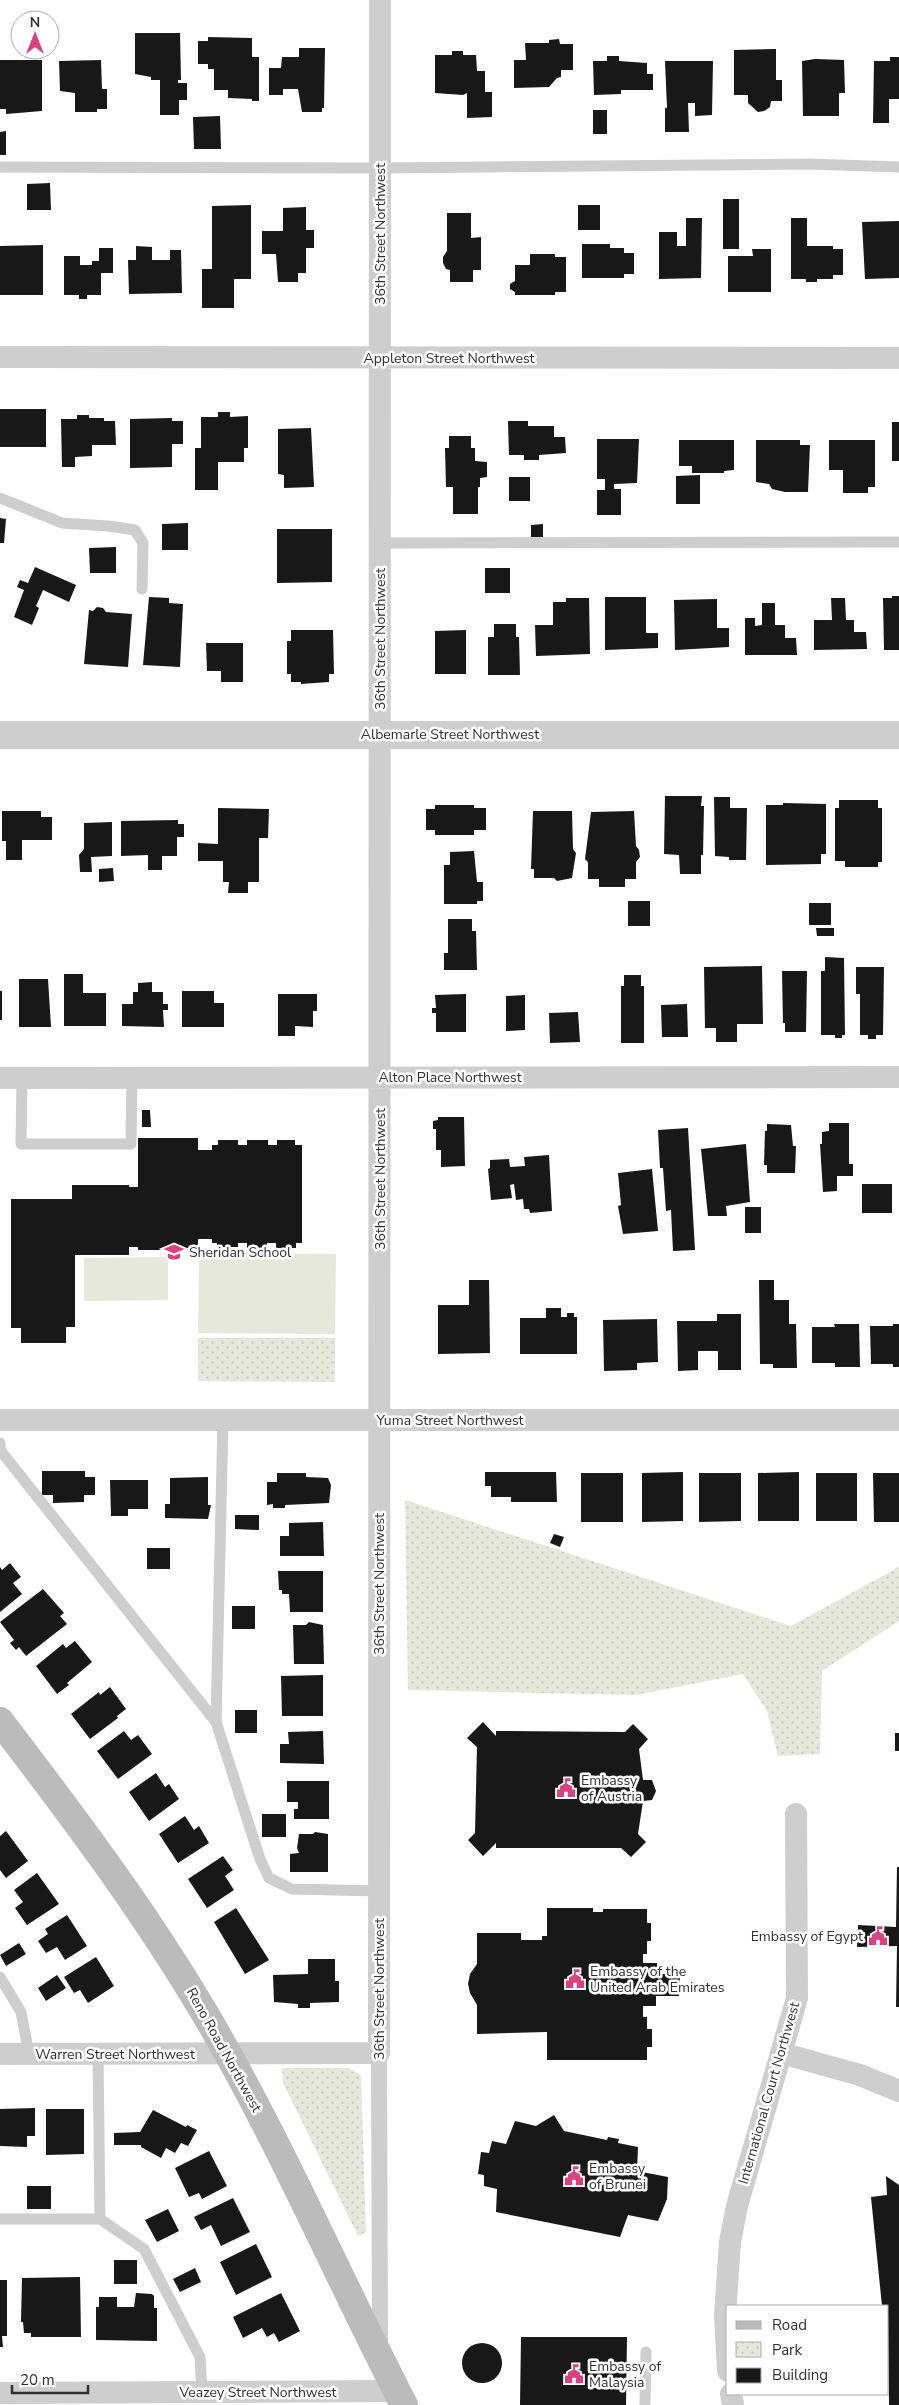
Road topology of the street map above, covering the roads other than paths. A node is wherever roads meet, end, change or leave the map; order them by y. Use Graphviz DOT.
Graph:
graph roads {
  1 [pos="380,0"];
  2 [pos="0,167"];
  3 [pos="899,167"];
  4 [pos="380,168"];
  5 [pos="0,357"];
  6 [pos="380,358"];
  7 [pos="899,358"];
  8 [pos="0,498"];
  9 [pos="899,542"];
  10 [pos="380,543"];
  11 [pos="142,589"];
  12 [pos="380,734"];
  13 [pos="0,735"];
  14 [pos="899,735"];
  15 [pos="899,1077"];
  16 [pos="11,1078"];
  17 [pos="132,1078"];
  18 [pos="380,1078"];
  19 [pos="0,1420"];
  20 [pos="223,1420"];
  21 [pos="379,1420"];
  22 [pos="899,1420"];
  23 [pos="0,1443"];
  24 [pos="0,1722"];
  25 [pos="216,1722"];
  26 [pos="796,1814"];
  27 [pos="379,1891"];
  28 [pos="0,1977"];
  29 [pos="379,2053"];
  30 [pos="781,2053"];
  31 [pos="0,2054"];
  32 [pos="29,2054"];
  33 [pos="98,2054"];
  34 [pos="228,2054"];
  35 [pos="899,2091"];
  36 [pos="0,2219"];
  37 [pos="100,2219"];
  38 [pos="726,2343"];
  39 [pos="646,2352"];
  40 [pos="380,2357"];
  41 [pos="202,2392"];
  42 [pos="0,2393"];
  43 [pos="400,2398"];
  44 [pos="645,2405"];
  1 -- 4 [label="street, 36th Street Northwest"];
  2 -- 4 [label="lane"];
  3 -- 4 [label="lane"];
  4 -- 6 [label="street, 36th Street Northwest"];
  5 -- 6 [label="street, Appleton Street Northwest"];
  6 -- 7 [label="street, Appleton Street Northwest"];
  6 -- 10 [label="street, 36th Street Northwest"];
  8 -- 11 [label="lane"];
  9 -- 10 [label="lane"];
  10 -- 12 [label="street, 36th Street Northwest"];
  12 -- 13 [label="street, Albemarle Street Northwest"];
  12 -- 14 [label="street, Albemarle Street Northwest"];
  12 -- 18 [label="street, 36th Street Northwest"];
  15 -- 18 [label="street, Alton Place Northwest"];
  16 -- 17 [label="street, Alton Place Northwest"];
  16 -- 17 [label="lane"];
  17 -- 18 [label="street, Alton Place Northwest"];
  18 -- 21 [label="street, 36th Street Northwest"];
  19 -- 20 [label="street, Yuma Street Northwest"];
  20 -- 21 [label="street, Yuma Street Northwest"];
  20 -- 25 [label="lane"];
  21 -- 22 [label="street, Yuma Street Northwest"];
  21 -- 27 [label="street, 36th Street Northwest"];
  23 -- 25 [label="lane"];
  24 -- 34 [label="main road, Reno Road Northwest"];
  25 -- 27 [label="lane"];
  26 -- 30 [label="street, International Court Northwest"];
  27 -- 29 [label="street, 36th Street Northwest"];
  28 -- 32 [label="lane"];
  29 -- 34 [label="street, Warren Street Northwest"];
  29 -- 40 [label="street, 36th Street Northwest"];
  30 -- 35 [label="street"];
  30 -- 38 [label="street, International Court Northwest"];
  31 -- 32 [label="street, Warren Street Northwest"];
  32 -- 33 [label="street, Warren Street Northwest"];
  33 -- 34 [label="street, Warren Street Northwest"];
  33 -- 37 [label="lane"];
  34 -- 40 [label="main road, Reno Road Northwest"];
  36 -- 37 [label="lane"];
  37 -- 41 [label="lane"];
  39 -- 44 [label="lane"];
  40 -- 43 [label="main road, Reno Road Northwest"];
  41 -- 42 [label="street, Veazey Street Northwest"];
  41 -- 43 [label="street, Veazey Street Northwest"];
}
